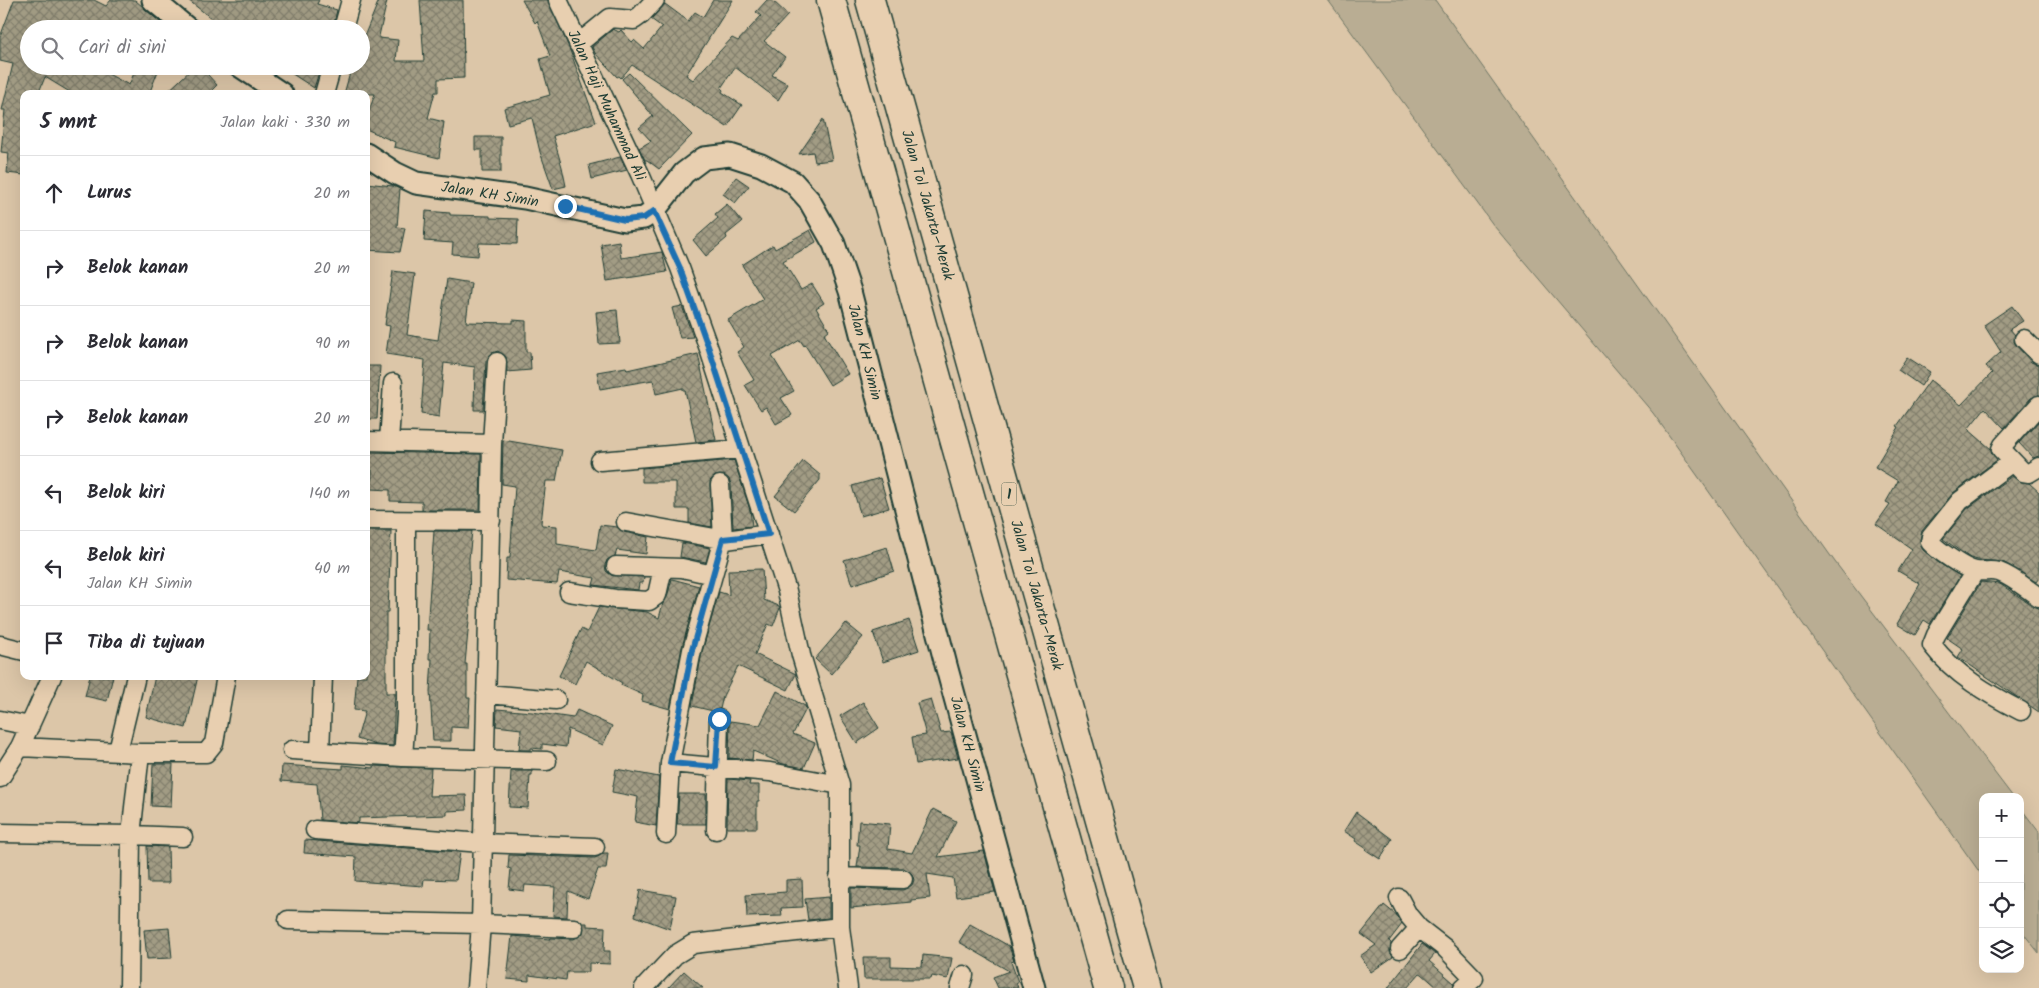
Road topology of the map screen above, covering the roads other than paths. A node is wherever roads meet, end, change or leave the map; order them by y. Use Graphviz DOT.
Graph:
graph roads {
  1 [pos="153,0"];
  2 [pos="351,0"];
  3 [pos="558,0"];
  4 [pos="655,0"];
  5 [pos="831,0"];
  6 [pos="870,0"];
  7 [pos="177,20"];
  8 [pos="345,20"];
  9 [pos="578,44"];
  10 [pos="254,75"];
  11 [pos="329,75"];
  12 [pos="276,90"];
  13 [pos="325,90"];
  14 [pos="370,157"];
  15 [pos="654,211"];
  16 [pos="2024,340"];
  17 [pos="2039,354"];
  18 [pos="497,362"];
  19 [pos="393,383"];
  20 [pos="2039,405"];
  21 [pos="370,441"];
  22 [pos="389,441"];
  23 [pos="492,444"];
  24 [pos="740,448"];
  25 [pos="600,461"];
  26 [pos="2012,462"];
  27 [pos="2039,467"];
  28 [pos="720,485"];
  29 [pos="370,520"];
  30 [pos="491,521"];
  31 [pos="406,522"];
  32 [pos="626,522"];
  33 [pos="769,534"];
  34 [pos="723,539"];
  35 [pos="616,566"];
  36 [pos="663,568"];
  37 [pos="1975,571"];
  38 [pos="713,574"];
  39 [pos="569,592"];
  40 [pos="2039,597"];
  41 [pos="0,645"];
  42 [pos="20,650"];
  43 [pos="50,680"];
  44 [pos="135,680"];
  45 [pos="225,680"];
  46 [pos="323,680"];
  47 [pos="486,694"];
  48 [pos="556,700"];
  49 [pos="2021,711"];
  50 [pos="719,719"];
  51 [pos="0,720"];
  52 [pos="30,726"];
  53 [pos="20,747"];
  54 [pos="292,750"];
  55 [pos="118,752"];
  56 [pos="320,752"];
  57 [pos="140,753"];
  58 [pos="403,758"];
  59 [pos="485,759"];
  60 [pos="547,762"];
  61 [pos="670,763"];
  62 [pos="716,767"];
  63 [pos="0,778"];
  64 [pos="840,785"];
  65 [pos="315,830"];
  66 [pos="716,830"];
  67 [pos="0,833"];
  68 [pos="666,834"];
  69 [pos="131,835"];
  70 [pos="183,838"];
  71 [pos="482,843"];
  72 [pos="595,848"];
  73 [pos="839,877"];
  74 [pos="903,879"];
  75 [pos="1399,898"];
  76 [pos="288,920"];
  77 [pos="481,924"];
  78 [pos="840,927"];
  79 [pos="574,928"];
  80 [pos="1419,928"];
  81 [pos="1400,949"];
  82 [pos="1473,985"];
  83 [pos="129,988"];
  84 [pos="476,988"];
  85 [pos="644,988"];
  86 [pos="848,988"];
  87 [pos="1034,988"];
  88 [pos="1108,988"];
  89 [pos="1147,988"];
  1 -- 7 [label="street"];
  2 -- 8 [label="street"];
  3 -- 9 [label="street, Jalan Haji Muhammad Ali"];
  4 -- 9 [label="street"];
  5 -- 88 [label="highway"];
  6 -- 89 [label="highway, Jalan Tol Jakarta–Merak / 1"];
  9 -- 15 [label="street, Jalan Haji Muhammad Ali"];
  10 -- 12 [label="street"];
  11 -- 13 [label="street"];
  14 -- 15 [label="street, Jalan KH Simin"];
  15 -- 24 [label="street, Jalan Haji Muhammad Ali"];
  15 -- 87 [label="street, Jalan KH Simin"];
  16 -- 17 [label="street"];
  18 -- 23 [label="street"];
  19 -- 22 [label="street"];
  20 -- 26 [label="street"];
  21 -- 22 [label="street"];
  22 -- 23 [label="street"];
  23 -- 30 [label="street"];
  24 -- 25 [label="street"];
  24 -- 33 [label="street, Jalan Haji Muhammad Ali"];
  26 -- 27 [label="street"];
  26 -- 37 [label="street"];
  28 -- 34 [label="street"];
  29 -- 31 [label="street"];
  30 -- 31 [label="street"];
  30 -- 47 [label="street"];
  31 -- 58 [label="street"];
  32 -- 34 [label="street"];
  33 -- 34 [label="street"];
  33 -- 64 [label="street, Jalan Haji Muhammad Ali"];
  34 -- 38 [label="street"];
  35 -- 36 [label="street"];
  36 -- 38 [label="street"];
  36 -- 39 [label="street"];
  37 -- 40 [label="street"];
  37 -- 49 [label="street"];
  38 -- 61 [label="street"];
  41 -- 42 [label="street"];
  43 -- 52 [label="street"];
  44 -- 55 [label="street"];
  45 -- 57 [label="street"];
  46 -- 56 [label="street"];
  47 -- 48 [label="street"];
  47 -- 59 [label="street"];
  50 -- 62 [label="street"];
  51 -- 52 [label="street"];
  52 -- 53 [label="street"];
  53 -- 55 [label="street"];
  53 -- 63 [label="street"];
  54 -- 56 [label="street"];
  55 -- 57 [label="street"];
  56 -- 58 [label="street"];
  57 -- 69 [label="street"];
  58 -- 59 [label="street"];
  59 -- 60 [label="street"];
  59 -- 71 [label="street"];
  61 -- 62 [label="street"];
  61 -- 68 [label="street"];
  62 -- 64 [label="street"];
  62 -- 66 [label="street"];
  64 -- 73 [label="street, Jalan Haji Muhammad Ali"];
  65 -- 71 [label="street"];
  67 -- 69 [label="street"];
  69 -- 70 [label="street"];
  69 -- 83 [label="street"];
  71 -- 72 [label="street"];
  71 -- 77 [label="street"];
  73 -- 74 [label="street"];
  73 -- 78 [label="street, Jalan Haji Muhammad Ali"];
  75 -- 80 [label="street"];
  76 -- 77 [label="street"];
  77 -- 79 [label="street"];
  77 -- 84 [label="street"];
  78 -- 85 [label="street"];
  78 -- 86 [label="street, Jalan Haji Muhammad Ali"];
  80 -- 81 [label="street"];
  80 -- 82 [label="street"];
}
